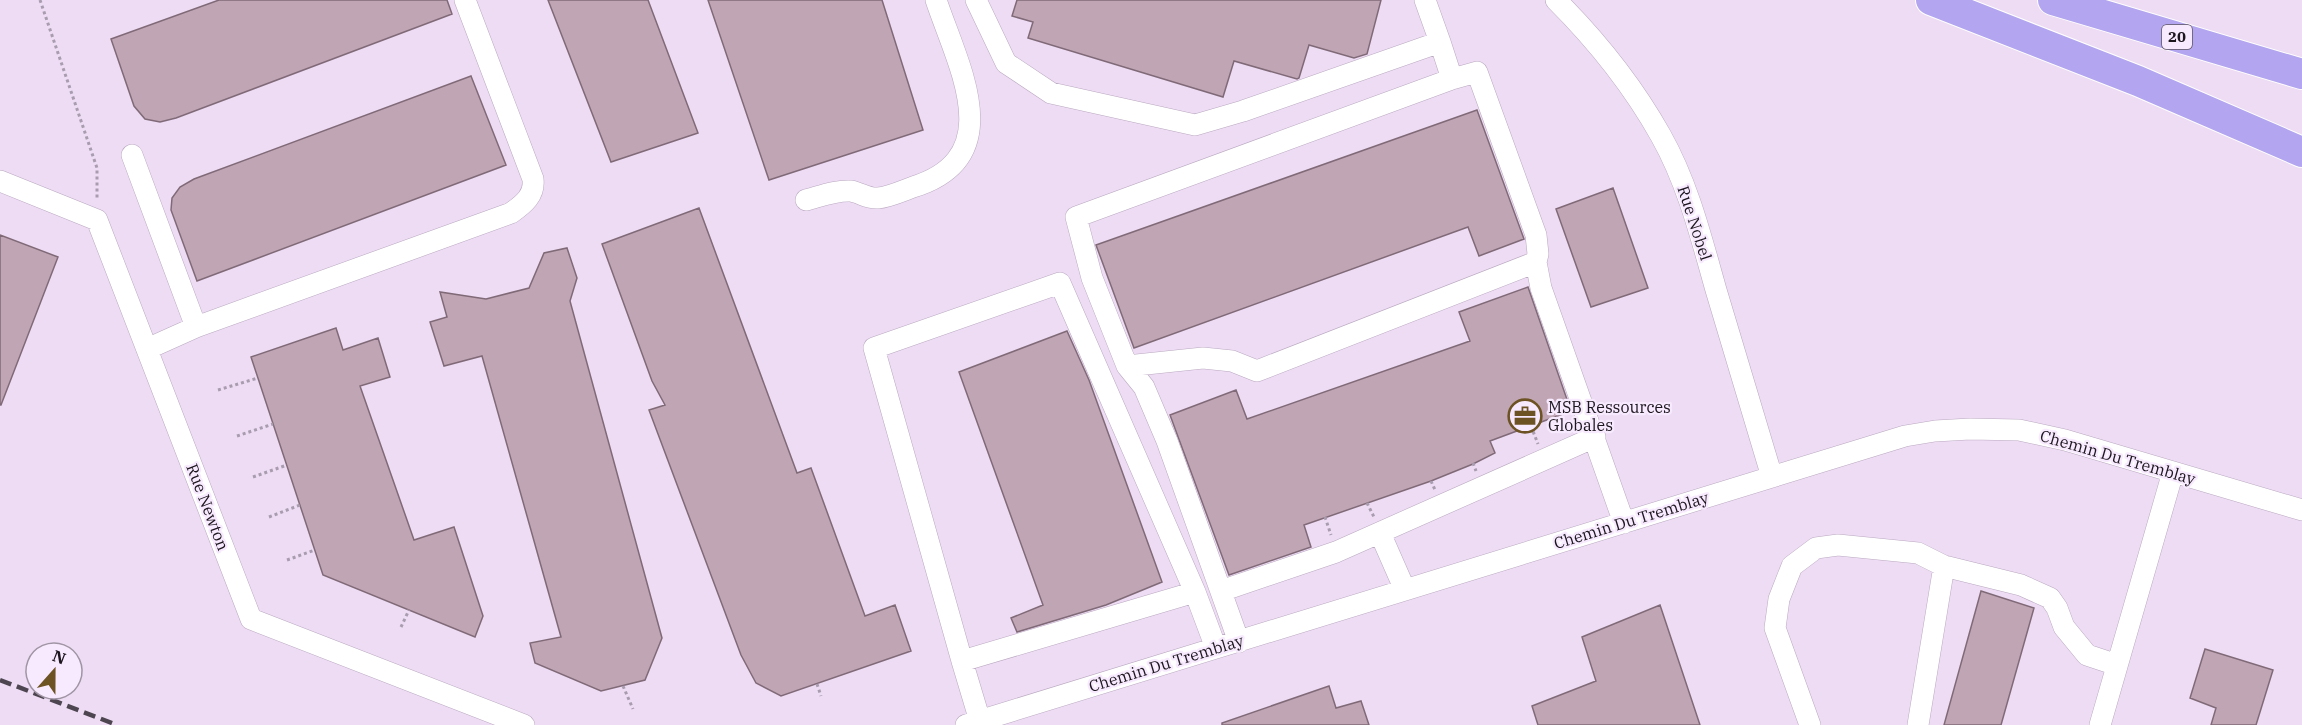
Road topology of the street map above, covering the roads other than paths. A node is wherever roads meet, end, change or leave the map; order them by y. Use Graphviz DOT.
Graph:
graph roads {
  1 [pos="465,0"];
  2 [pos="936,0"];
  3 [pos="976,0"];
  4 [pos="1425,0"];
  5 [pos="1556,0"];
  6 [pos="1931,0"];
  7 [pos="2053,0"];
  8 [pos="1440,42"];
  9 [pos="2302,74"];
  10 [pos="1452,79"];
  11 [pos="2302,152"];
  12 [pos="132,155"];
  13 [pos="0,181"];
  14 [pos="806,200"];
  15 [pos="1536,262"];
  16 [pos="196,327"];
  17 [pos="147,349"];
  18 [pos="1127,366"];
  19 [pos="1595,437"];
  20 [pos="2173,472"];
  21 [pos="1772,477"];
  22 [pos="2302,510"];
  23 [pos="1623,523"];
  24 [pos="1380,533"];
  25 [pos="1944,566"];
  26 [pos="1405,590"];
  27 [pos="1221,591"];
  28 [pos="1195,592"];
  29 [pos="1239,642"];
  30 [pos="1216,648"];
  31 [pos="962,661"];
  32 [pos="2117,665"];
  33 [pos="973,723"];
  34 [pos="524,725"];
  35 [pos="1810,725"];
  36 [pos="1918,725"];
  37 [pos="2100,725"];
  1 -- 16 [label="street"];
  2 -- 14 [label="street"];
  3 -- 8 [label="street"];
  4 -- 8 [label="street"];
  5 -- 21 [label="street, Rue Nobel"];
  6 -- 11 [label="highway"];
  7 -- 9 [label="highway, 20"];
  8 -- 10 [label="street"];
  10 -- 15 [label="street"];
  10 -- 18 [label="street"];
  12 -- 16 [label="street"];
  13 -- 17 [label="street, Rue Newton"];
  15 -- 18 [label="street"];
  15 -- 19 [label="street"];
  16 -- 17 [label="street"];
  17 -- 34 [label="street, Rue Newton"];
  18 -- 27 [label="street"];
  19 -- 23 [label="street"];
  19 -- 24 [label="street"];
  20 -- 21 [label="street, Chemin Du Tremblay"];
  20 -- 22 [label="street, Chemin Du Tremblay"];
  20 -- 32 [label="street"];
  21 -- 23 [label="street, Chemin Du Tremblay"];
  23 -- 26 [label="street, Chemin Du Tremblay"];
  24 -- 26 [label="street"];
  24 -- 27 [label="street"];
  25 -- 32 [label="street"];
  25 -- 35 [label="street"];
  25 -- 36 [label="street"];
  26 -- 29 [label="street, Chemin Du Tremblay"];
  27 -- 29 [label="street"];
  28 -- 30 [label="street"];
  28 -- 31 [label="street"];
  28 -- 31 [label="street"];
  29 -- 30 [label="street, Chemin Du Tremblay"];
  30 -- 33 [label="street, Chemin Du Tremblay"];
  31 -- 33 [label="street"];
  32 -- 37 [label="street"];
}
